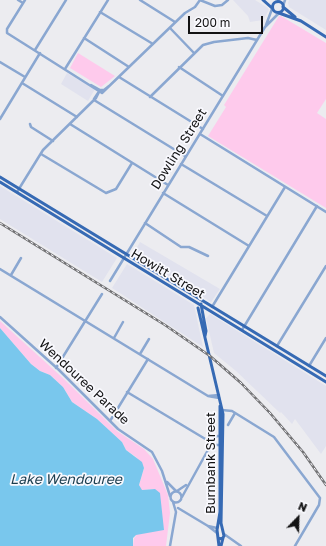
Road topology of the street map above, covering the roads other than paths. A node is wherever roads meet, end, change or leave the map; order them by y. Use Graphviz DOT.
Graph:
graph roads {
  1 [pos="18,0"];
  2 [pos="66,0"];
  3 [pos="108,0"];
  4 [pos="140,0"];
  5 [pos="200,0"];
  6 [pos="228,0"];
  7 [pos="263,0"];
  8 [pos="270,0"];
  9 [pos="285,0"];
  10 [pos="277,1"];
  11 [pos="24,2"];
  12 [pos="283,6"];
  13 [pos="272,8"];
  14 [pos="100,12"];
  15 [pos="279,13"];
  16 [pos="301,22"];
  17 [pos="175,23"];
  18 [pos="266,27"];
  19 [pos="170,28"];
  20 [pos="326,37"];
  21 [pos="84,38"];
  22 [pos="257,40"];
  23 [pos="153,44"];
  24 [pos="35,50"];
  25 [pos="40,53"];
  26 [pos="194,53"];
  27 [pos="0,62"];
  28 [pos="129,67"];
  29 [pos="179,67"];
  30 [pos="65,69"];
  31 [pos="119,77"];
  32 [pos="25,78"];
  33 [pos="22,82"];
  34 [pos="99,91"];
  35 [pos="223,96"];
  36 [pos="150,97"];
  37 [pos="94,100"];
  38 [pos="77,117"];
  39 [pos="0,119"];
  40 [pos="30,124"];
  41 [pos="70,124"];
  42 [pos="203,129"];
  43 [pos="200,134"];
  44 [pos="53,141"];
  45 [pos="41,154"];
  46 [pos="186,157"];
  47 [pos="132,162"];
  48 [pos="181,164"];
  49 [pos="0,177"];
  50 [pos="0,182"];
  51 [pos="168,185"];
  52 [pos="285,187"];
  53 [pos="19,189"];
  54 [pos="17,192"];
  55 [pos="163,193"];
  56 [pos="317,206"];
  57 [pos="326,212"];
  58 [pos="267,216"];
  59 [pos="145,223"];
  60 [pos="249,246"];
  61 [pos="126,254"];
  62 [pos="208,256"];
  63 [pos="21,258"];
  64 [pos="124,258"];
  65 [pos="326,266"];
  66 [pos="0,269"];
  67 [pos="11,275"];
  68 [pos="110,281"];
  69 [pos="174,283"];
  70 [pos="171,287"];
  71 [pos="102,294"];
  72 [pos="201,300"];
  73 [pos="197,303"];
  74 [pos="199,306"];
  75 [pos="212,307"];
  76 [pos="210,311"];
  77 [pos="203,316"];
  78 [pos="0,317"];
  79 [pos="85,321"];
  80 [pos="124,322"];
  81 [pos="244,326"];
  82 [pos="242,330"];
  83 [pos="205,336"];
  84 [pos="114,338"];
  85 [pos="326,338"];
  86 [pos="149,339"];
  87 [pos="277,346"];
  88 [pos="140,354"];
  89 [pos="148,359"];
  90 [pos="309,366"];
  91 [pos="56,368"];
  92 [pos="326,376"];
  93 [pos="326,382"];
  94 [pos="127,392"];
  95 [pos="219,397"];
  96 [pos="222,410"];
  97 [pos="235,412"];
  98 [pos="110,421"];
  99 [pos="228,425"];
  100 [pos="222,436"];
  101 [pos="212,443"];
  102 [pos="222,445"];
  103 [pos="208,451"];
  104 [pos="166,480"];
  105 [pos="189,482"];
  106 [pos="177,491"];
  107 [pos="170,496"];
  108 [pos="182,497"];
  109 [pos="180,501"];
  110 [pos="172,502"];
  111 [pos="178,508"];
  112 [pos="175,520"];
  113 [pos="208,526"];
  114 [pos="218,528"];
  115 [pos="223,531"];
  116 [pos="217,533"];
  117 [pos="218,538"];
  118 [pos="223,538"];
  119 [pos="233,541"];
  120 [pos="170,546"];
  121 [pos="220,546"];
  122 [pos="242,546"];
  123 [pos="295,546"];
  1 -- 11 [label="street"];
  2 -- 24 [label="street"];
  3 -- 14 [label="street"];
  4 -- 17 [label="street"];
  5 -- 6 [label="street"];
  5 -- 17 [label="street"];
  7 -- 13 [label="main road"];
  8 -- 10 [label="main road"];
  9 -- 12 [label="street"];
  10 -- 12 [label="main road"];
  10 -- 13 [label="main road"];
  11 -- 24 [label="street"];
  12 -- 15 [label="main road"];
  12 -- 16 [label="main road"];
  13 -- 15 [label="main road"];
  13 -- 18 [label="street, Dowling Street"];
  14 -- 21 [label="street"];
  14 -- 23 [label="street"];
  15 -- 16 [label="main road"];
  15 -- 18 [label="street, Dowling Street"];
  16 -- 20 [label="main road"];
  17 -- 19 [label="street"];
  18 -- 22 [label="street, Dowling Street"];
  19 -- 23 [label="street"];
  19 -- 26 [label="street"];
  21 -- 28 [label="street"];
  21 -- 30 [label="street"];
  22 -- 26 [label="street"];
  22 -- 35 [label="street, Dowling Street"];
  23 -- 28 [label="street"];
  24 -- 25 [label="street"];
  25 -- 30 [label="street"];
  25 -- 32 [label="street"];
  26 -- 29 [label="street"];
  27 -- 32 [label="street"];
  28 -- 31 [label="street"];
  29 -- 35 [label="street"];
  29 -- 36 [label="street"];
  30 -- 34 [label="street"];
  31 -- 34 [label="street"];
  31 -- 36 [label="street"];
  32 -- 33 [label="street"];
  33 -- 38 [label="street"];
  33 -- 39 [label="street"];
  34 -- 37 [label="street"];
  35 -- 42 [label="street, Dowling Street"];
  36 -- 42 [label="street"];
  37 -- 38 [label="street"];
  37 -- 46 [label="street"];
  38 -- 41 [label="street"];
  40 -- 44 [label="street"];
  41 -- 44 [label="street"];
  41 -- 47 [label="street"];
  42 -- 43 [label="street, Dowling Street"];
  43 -- 46 [label="street, Dowling Street"];
  43 -- 52 [label="street"];
  44 -- 45 [label="street"];
  45 -- 47 [label="street"];
  45 -- 53 [label="street"];
  46 -- 48 [label="street, Dowling Street"];
  47 -- 51 [label="street"];
  48 -- 51 [label="street, Dowling Street"];
  48 -- 58 [label="street"];
  49 -- 53 [label="main road, Howitt Street"];
  50 -- 54 [label="main road, Howitt Street"];
  51 -- 55 [label="street, Dowling Street"];
  52 -- 56 [label="street"];
  52 -- 58 [label="street"];
  53 -- 54 [label="street"];
  53 -- 61 [label="main road, Howitt Street"];
  54 -- 64 [label="main road, Howitt Street"];
  55 -- 59 [label="street, Dowling Street"];
  55 -- 60 [label="street"];
  56 -- 57 [label="street"];
  56 -- 81 [label="street"];
  58 -- 60 [label="street"];
  59 -- 61 [label="street, Dowling Street"];
  59 -- 62 [label="street"];
  60 -- 75 [label="street"];
  61 -- 64 [label="street, Dowling Street"];
  61 -- 69 [label="main road, Howitt Street"];
  63 -- 67 [label="street"];
  64 -- 68 [label="street, Dowling Street"];
  64 -- 70 [label="main road, Howitt Street"];
  65 -- 87 [label="street"];
  66 -- 67 [label="street"];
  67 -- 79 [label="street"];
  69 -- 70 [label="main road"];
  69 -- 72 [label="main road, Howitt Street"];
  70 -- 73 [label="main road, Howitt Street"];
  71 -- 79 [label="street"];
  72 -- 73 [label="street"];
  72 -- 74 [label="main road, Burnbank Street"];
  72 -- 75 [label="main road, Howitt Street"];
  73 -- 74 [label="main road, Howitt Street"];
  74 -- 76 [label="main road, Howitt Street"];
  74 -- 77 [label="main road, Burnbank Street"];
  74 -- 83 [label="main road, Burnbank Street"];
  75 -- 81 [label="main road, Howitt Street"];
  76 -- 77 [label="street"];
  76 -- 82 [label="main road, Howitt Street"];
  77 -- 83 [label="main road, Burnbank Street"];
  78 -- 91 [label="street, Wendouree Parade"];
  79 -- 84 [label="street"];
  79 -- 91 [label="street"];
  80 -- 84 [label="street"];
  81 -- 82 [label="street"];
  81 -- 87 [label="main road, Howitt Street"];
  82 -- 93 [label="main road, Howitt Street"];
  83 -- 95 [label="main road, Burnbank Street"];
  84 -- 88 [label="street"];
  85 -- 90 [label="street"];
  86 -- 88 [label="street"];
  87 -- 90 [label="main road, Howitt Street"];
  88 -- 89 [label="street"];
  89 -- 94 [label="street"];
  89 -- 95 [label="street"];
  90 -- 92 [label="main road, Howitt Street"];
  91 -- 98 [label="street, Wendouree Parade"];
  94 -- 98 [label="street"];
  94 -- 101 [label="street"];
  95 -- 96 [label="main road, Burnbank Street"];
  95 -- 100 [label="main road, Burnbank Street"];
  96 -- 97 [label="street"];
  96 -- 100 [label="main road, Burnbank Street"];
  97 -- 99 [label="street"];
  97 -- 123 [label="street"];
  98 -- 104 [label="street, Wendouree Parade"];
  100 -- 101 [label="street"];
  100 -- 102 [label="main road, Burnbank Street"];
  101 -- 103 [label="street"];
  102 -- 103 [label="street"];
  102 -- 114 [label="main road, Burnbank Street"];
  102 -- 115 [label="main road, Burnbank Street"];
  103 -- 105 [label="street"];
  104 -- 106 [label="street, Wendouree Parade"];
  104 -- 107 [label="street, Wendouree Parade"];
  105 -- 106 [label="street"];
  105 -- 108 [label="street"];
  106 -- 107 [label="street"];
  106 -- 108 [label="street"];
  107 -- 110 [label="street"];
  108 -- 109 [label="street"];
  109 -- 110 [label="street"];
  109 -- 111 [label="street"];
  110 -- 112 [label="street"];
  111 -- 112 [label="street"];
  111 -- 113 [label="street"];
  112 -- 120 [label="street"];
  113 -- 114 [label="street"];
  113 -- 116 [label="street"];
  114 -- 115 [label="main road"];
  114 -- 116 [label="main road, Burnbank Street"];
  115 -- 118 [label="main road, Burnbank Street"];
  115 -- 119 [label="street"];
  116 -- 117 [label="main road, Burnbank Street"];
  117 -- 118 [label="main road"];
  117 -- 121 [label="main road"];
  118 -- 119 [label="street"];
  118 -- 121 [label="main road"];
  119 -- 122 [label="street"];
}
